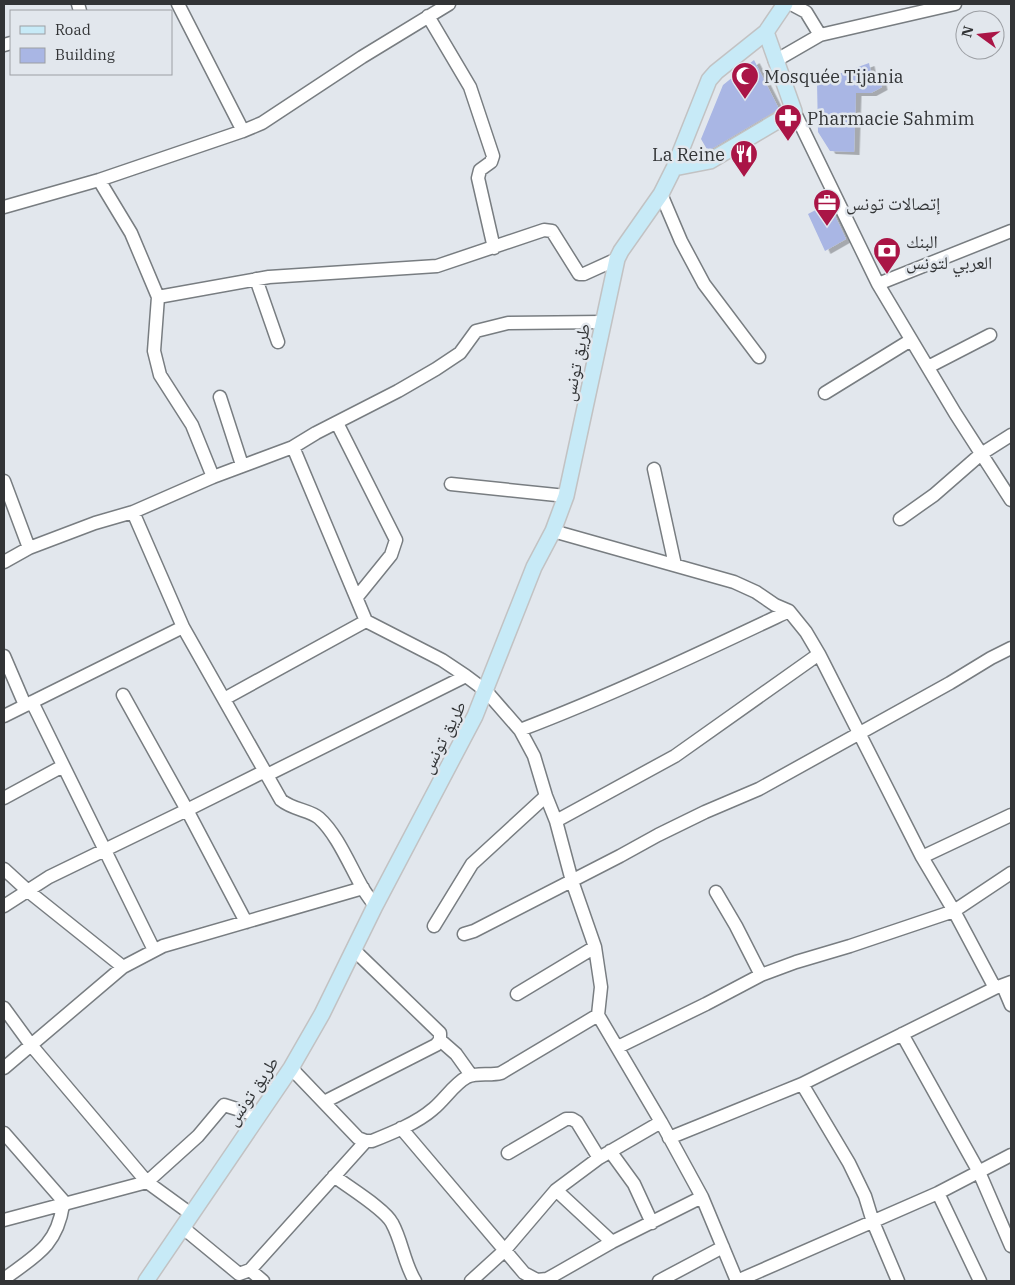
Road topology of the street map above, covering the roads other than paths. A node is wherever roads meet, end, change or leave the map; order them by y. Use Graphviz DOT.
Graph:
graph roads {
  1 [pos="178,4"];
  2 [pos="449,4"];
  3 [pos="785,4"];
  4 [pos="791,4"];
  5 [pos="955,4"];
  6 [pos="428,16"];
  7 [pos="766,32"];
  8 [pos="820,35"];
  9 [pos="775,62"];
  10 [pos="794,111"];
  11 [pos="242,131"];
  12 [pos="674,168"];
  13 [pos="99,180"];
  14 [pos="661,194"];
  15 [pos="4,207"];
  16 [pos="1011,231"];
  17 [pos="494,248"];
  18 [pos="617,258"];
  19 [pos="256,279"];
  20 [pos="878,284"];
  21 [pos="158,297"];
  22 [pos="604,322"];
  23 [pos="990,335"];
  24 [pos="910,340"];
  25 [pos="278,342"];
  26 [pos="759,357"];
  27 [pos="928,367"];
  28 [pos="825,394"];
  29 [pos="220,397"];
  30 [pos="337,423"];
  31 [pos="1011,435"];
  32 [pos="293,447"];
  33 [pos="981,454"];
  34 [pos="242,465"];
  35 [pos="654,469"];
  36 [pos="213,477"];
  37 [pos="4,481"];
  38 [pos="451,484"];
  39 [pos="566,496"];
  40 [pos="1011,500"];
  41 [pos="134,512"];
  42 [pos="900,519"];
  43 [pos="553,531"];
  44 [pos="29,548"];
  45 [pos="4,562"];
  46 [pos="675,565"];
  47 [pos="357,597"];
  48 [pos="789,611"];
  49 [pos="366,621"];
  50 [pos="183,627"];
  51 [pos="1011,648"];
  52 [pos="818,654"];
  53 [pos="4,656"];
  54 [pos="466,676"];
  55 [pos="486,691"];
  56 [pos="123,695"];
  57 [pos="224,699"];
  58 [pos="28,704"];
  59 [pos="4,716"];
  60 [pos="520,730"];
  61 [pos="860,733"];
  62 [pos="64,766"];
  63 [pos="266,773"];
  64 [pos="546,796"];
  65 [pos="4,798"];
  66 [pos="187,810"];
  67 [pos="1011,815"];
  68 [pos="556,821"];
  69 [pos="105,850"];
  70 [pos="922,856"];
  71 [pos="4,869"];
  72 [pos="1011,873"];
  73 [pos="572,881"];
  74 [pos="362,888"];
  75 [pos="28,891"];
  76 [pos="716,892"];
  77 [pos="4,906"];
  78 [pos="375,906"];
  79 [pos="954,911"];
  80 [pos="246,922"];
  81 [pos="434,926"];
  82 [pos="464,934"];
  83 [pos="595,947"];
  84 [pos="154,950"];
  85 [pos="354,950"];
  86 [pos="123,967"];
  87 [pos="761,974"];
  88 [pos="1003,985"];
  89 [pos="517,994"];
  90 [pos="1011,1005"];
  91 [pos="4,1008"];
  92 [pos="598,1015"];
  93 [pos="902,1034"];
  94 [pos="440,1040"];
  95 [pos="31,1045"];
  96 [pos="618,1047"];
  97 [pos="4,1068"];
  98 [pos="291,1068"];
  99 [pos="471,1076"];
  100 [pos="802,1084"];
  101 [pos="324,1102"];
  102 [pos="259,1116"];
  103 [pos="661,1122"];
  104 [pos="401,1128"];
  105 [pos="4,1134"];
  106 [pos="669,1138"];
  107 [pos="366,1141"];
  108 [pos="508,1153"];
  109 [pos="604,1154"];
  110 [pos="1011,1155"];
  111 [pos="979,1172"];
  112 [pos="334,1176"];
  113 [pos="146,1182"];
  114 [pos="556,1190"];
  115 [pos="938,1193"];
  116 [pos="702,1197"];
  117 [pos="64,1204"];
  118 [pos="191,1214"];
  119 [pos="4,1220"];
  120 [pos="873,1222"];
  121 [pos="652,1223"];
  122 [pos="182,1227"];
  123 [pos="612,1242"];
  124 [pos="1011,1246"];
  125 [pos="723,1247"];
  126 [pos="504,1252"];
  127 [pos="250,1270"];
  128 [pos="4,1279"];
  129 [pos="146,1281"];
  130 [pos="263,1281"];
  131 [pos="415,1281"];
  132 [pos="471,1281"];
  133 [pos="659,1281"];
  134 [pos="737,1281"];
  135 [pos="898,1281"];
  136 [pos="980,1281"];
  1 -- 11 [label="street"];
  2 -- 6 [label="street"];
  3 -- 7 [label="main road, طريق تونس"];
  4 -- 8 [label="street"];
  5 -- 8 [label="street"];
  6 -- 11 [label="street"];
  6 -- 17 [label="street"];
  7 -- 9 [label="main road"];
  7 -- 12 [label="main road, طريق تونس"];
  8 -- 9 [label="street"];
  9 -- 10 [label="main road"];
  10 -- 12 [label="main road"];
  10 -- 20 [label="street"];
  11 -- 13 [label="street"];
  12 -- 14 [label="main road, طريق تونس"];
  13 -- 15 [label="street"];
  13 -- 21 [label="street"];
  14 -- 18 [label="main road, طريق تونس"];
  14 -- 26 [label="street"];
  16 -- 20 [label="street"];
  17 -- 18 [label="street"];
  17 -- 19 [label="street"];
  18 -- 22 [label="main road, طريق تونس"];
  19 -- 21 [label="street"];
  19 -- 25 [label="street"];
  20 -- 24 [label="street"];
  21 -- 36 [label="street"];
  22 -- 30 [label="street"];
  22 -- 39 [label="main road, طريق تونس"];
  23 -- 27 [label="street"];
  24 -- 27 [label="street"];
  24 -- 28 [label="street"];
  27 -- 33 [label="street"];
  29 -- 34 [label="street"];
  30 -- 32 [label="street"];
  30 -- 47 [label="street"];
  31 -- 33 [label="street"];
  32 -- 34 [label="street"];
  32 -- 47 [label="street"];
  33 -- 40 [label="street"];
  33 -- 42 [label="street"];
  34 -- 36 [label="street"];
  35 -- 46 [label="street"];
  36 -- 41 [label="street"];
  37 -- 44 [label="street"];
  38 -- 39 [label="street"];
  39 -- 43 [label="main road, طريق تونس"];
  41 -- 44 [label="street"];
  41 -- 50 [label="street"];
  43 -- 46 [label="street"];
  43 -- 55 [label="main road, طريق تونس"];
  44 -- 45 [label="street"];
  46 -- 48 [label="street"];
  47 -- 49 [label="street"];
  48 -- 52 [label="street"];
  48 -- 60 [label="street"];
  49 -- 54 [label="street"];
  49 -- 57 [label="street"];
  50 -- 57 [label="street"];
  50 -- 58 [label="street"];
  51 -- 61 [label="street"];
  52 -- 61 [label="street"];
  52 -- 68 [label="street"];
  53 -- 58 [label="street"];
  54 -- 55 [label="street"];
  54 -- 63 [label="street"];
  55 -- 60 [label="street"];
  55 -- 78 [label="main road, طريق تونس"];
  56 -- 66 [label="street"];
  57 -- 63 [label="street"];
  58 -- 59 [label="street"];
  58 -- 62 [label="street"];
  60 -- 64 [label="street"];
  61 -- 70 [label="street"];
  61 -- 73 [label="street"];
  62 -- 65 [label="street"];
  62 -- 69 [label="street"];
  63 -- 66 [label="street"];
  63 -- 74 [label="street"];
  64 -- 68 [label="street"];
  64 -- 81 [label="street"];
  66 -- 69 [label="street"];
  66 -- 80 [label="street"];
  67 -- 70 [label="street"];
  68 -- 73 [label="street"];
  69 -- 75 [label="street"];
  69 -- 84 [label="street"];
  70 -- 79 [label="street"];
  71 -- 75 [label="street"];
  72 -- 79 [label="street"];
  73 -- 82 [label="street"];
  73 -- 83 [label="street"];
  74 -- 78 [label="street"];
  74 -- 80 [label="street"];
  75 -- 77 [label="street"];
  75 -- 86 [label="street"];
  76 -- 87 [label="street"];
  78 -- 85 [label="main road, طريق تونس"];
  79 -- 87 [label="street"];
  79 -- 88 [label="street"];
  80 -- 84 [label="street"];
  83 -- 89 [label="street"];
  83 -- 92 [label="street"];
  84 -- 86 [label="street"];
  85 -- 94 [label="street"];
  85 -- 98 [label="main road, طريق تونس"];
  86 -- 95 [label="street"];
  87 -- 96 [label="street"];
  88 -- 90 [label="street"];
  88 -- 93 [label="street"];
  91 -- 95 [label="street"];
  92 -- 96 [label="street"];
  92 -- 99 [label="street"];
  93 -- 100 [label="street"];
  93 -- 111 [label="street"];
  94 -- 99 [label="street"];
  94 -- 101 [label="street"];
  95 -- 97 [label="street"];
  95 -- 113 [label="street"];
  96 -- 103 [label="street"];
  98 -- 101 [label="street"];
  98 -- 102 [label="main road, طريق تونس"];
  99 -- 104 [label="street"];
  100 -- 106 [label="street"];
  100 -- 120 [label="street"];
  101 -- 107 [label="street"];
  102 -- 113 [label="street"];
  102 -- 118 [label="main road, طريق تونس"];
  103 -- 106 [label="street"];
  103 -- 109 [label="street"];
  104 -- 107 [label="street"];
  104 -- 126 [label="street"];
  105 -- 117 [label="street"];
  106 -- 116 [label="street"];
  107 -- 112 [label="street"];
  108 -- 109 [label="street"];
  109 -- 114 [label="street"];
  109 -- 121 [label="street"];
  110 -- 111 [label="street"];
  111 -- 115 [label="street"];
  111 -- 124 [label="street"];
  112 -- 127 [label="street"];
  112 -- 131 [label="street"];
  113 -- 117 [label="street"];
  113 -- 118 [label="street"];
  114 -- 123 [label="street"];
  114 -- 126 [label="street"];
  115 -- 120 [label="street"];
  115 -- 136 [label="street"];
  116 -- 121 [label="street"];
  116 -- 125 [label="street"];
  117 -- 119 [label="street"];
  117 -- 128 [label="street"];
  118 -- 122 [label="main road, طريق تونس"];
  120 -- 134 [label="street"];
  120 -- 135 [label="street"];
  121 -- 123 [label="street"];
  122 -- 127 [label="street"];
  122 -- 129 [label="main road, طريق تونس"];
  123 -- 126 [label="street"];
  125 -- 133 [label="street"];
  125 -- 134 [label="street"];
  126 -- 132 [label="street"];
  127 -- 130 [label="street"];
}
